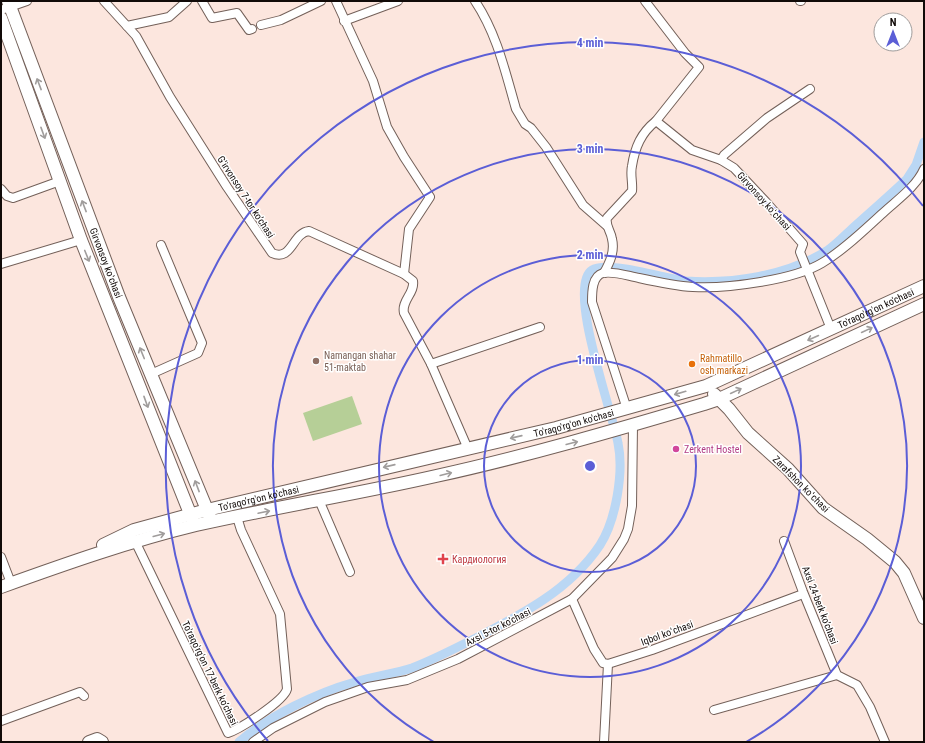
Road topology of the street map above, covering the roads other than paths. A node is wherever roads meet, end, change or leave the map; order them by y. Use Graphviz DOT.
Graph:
graph roads {
  1 [pos="27,1"];
  2 [pos="104,1"];
  3 [pos="187,1"];
  4 [pos="202,1"];
  5 [pos="321,1"];
  6 [pos="336,1"];
  7 [pos="398,1"];
  8 [pos="475,1"];
  9 [pos="645,1"];
  10 [pos="6,6"];
  11 [pos="1,18"];
  12 [pos="344,21"];
  13 [pos="261,25"];
  14 [pos="127,26"];
  15 [pos="252,29"];
  16 [pos="810,90"];
  17 [pos="656,121"];
  18 [pos="721,160"];
  19 [pos="924,169"];
  20 [pos="60,181"];
  21 [pos="1,188"];
  22 [pos="607,226"];
  23 [pos="81,240"];
  24 [pos="161,245"];
  25 [pos="1,264"];
  26 [pos="805,265"];
  27 [pos="604,273"];
  28 [pos="404,274"];
  29 [pos="924,286"];
  30 [pos="924,304"];
  31 [pos="540,327"];
  32 [pos="831,330"];
  33 [pos="431,364"];
  34 [pos="151,374"];
  35 [pos="706,386"];
  36 [pos="719,399"];
  37 [pos="626,409"];
  38 [pos="632,425"];
  39 [pos="468,449"];
  40 [pos="319,500"];
  41 [pos="207,510"];
  42 [pos="237,517"];
  43 [pos="193,520"];
  44 [pos="212,522"];
  45 [pos="135,541"];
  46 [pos="784,541"];
  47 [pos="1,557"];
  48 [pos="55,567"];
  49 [pos="350,572"];
  50 [pos="6,585"];
  51 [pos="803,594"];
  52 [pos="572,599"];
  53 [pos="924,618"];
  54 [pos="608,664"];
  55 [pos="837,675"];
  56 [pos="84,696"];
  57 [pos="714,710"];
  58 [pos="1,721"];
  59 [pos="88,742"];
  60 [pos="102,742"];
  61 [pos="253,742"];
  62 [pos="604,742"];
  63 [pos="885,742"];
  1 -- 10 [label="street"];
  2 -- 14 [label="street, Gʼirvonsoy 7-tor koʼchasi"];
  3 -- 14 [label="street"];
  4 -- 15 [label="street"];
  5 -- 13 [label="street"];
  6 -- 12 [label="street"];
  7 -- 12 [label="street"];
  8 -- 22 [label="street"];
  9 -- 17 [label="street"];
  34 -- 10 [label="main road, Girvonsoy koʻchasi, one-way"];
  11 -- 20 [label="main road, Girvonsoy koʻchasi, one-way"];
  12 -- 28 [label="street"];
  14 -- 28 [label="street, Gʼirvonsoy 7-tor koʼchasi"];
  16 -- 18 [label="street"];
  17 -- 18 [label="street, Girvonsoy koʻchasi"];
  17 -- 22 [label="street"];
  18 -- 26 [label="street, Girvonsoy koʻchasi"];
  19 -- 26 [label="street"];
  20 -- 21 [label="street"];
  20 -- 23 [label="main road, Girvonsoy koʻchasi"];
  22 -- 27 [label="street"];
  23 -- 25 [label="street"];
  23 -- 43 [label="main road, Girvonsoy koʻchasi, one-way"];
  24 -- 34 [label="street"];
  26 -- 27 [label="street"];
  26 -- 32 [label="street"];
  27 -- 37 [label="street"];
  28 -- 33 [label="street"];
  29 -- 32 [label="main road, To'raqo'rg'on ko'chasi"];
  36 -- 30 [label="main road, To'raqo'rg'on ko'chasi, one-way"];
  31 -- 33 [label="street"];
  32 -- 35 [label="main road, To'raqo'rg'on ko'chasi, one-way"];
  33 -- 39 [label="street"];
  41 -- 34 [label="main road, Girvonsoy koʻchasi, one-way"];
  35 -- 36 [label="main road, Zarafshon koʻchasi"];
  35 -- 37 [label="main road, To'raqo'rg'on ko'chasi, one-way"];
  36 -- 38 [label="main road, To'raqo'rg'on ko'chasi"];
  36 -- 53 [label="main road, Zarafshon koʻchasi"];
  37 -- 39 [label="main road, To'raqo'rg'on ko'chasi, one-way"];
  40 -- 38 [label="main road, To'raqo'rg'on ko'chasi, one-way"];
  38 -- 52 [label="street, Аxsi 5-tor koʼchasi"];
  39 -- 41 [label="main road, To'raqo'rg'on ko'chasi, one-way"];
  42 -- 40 [label="main road, To'raqo'rg'on ko'chasi, one-way"];
  40 -- 49 [label="street"];
  41 -- 43 [label="main road, To'raqo'rg'on ko'chasi"];
  41 -- 44 [label="main road, Girvonsoy koʻchasi"];
  42 -- 44 [label="main road, To'raqo'rg'on ko'chasi"];
  42 -- 45 [label="street, To'raqo'rg'on 17-berk koʼchasi"];
  43 -- 44 [label="main road, To'raqo'rg'on ko'chasi"];
  45 -- 43 [label="main road, one-way"];
  43 -- 48 [label="main road"];
  45 -- 48 [label="main road"];
  46 -- 51 [label="street, Аxsi 24-berk koʼchasi"];
  47 -- 50 [label="street"];
  48 -- 50 [label="main road"];
  51 -- 54 [label="street, Iqbol koʻchasi"];
  51 -- 55 [label="street, Аxsi 24-berk koʼchasi"];
  52 -- 54 [label="street"];
  52 -- 61 [label="street, Аxsi 5-tor koʼchasi"];
  54 -- 62 [label="street"];
  55 -- 57 [label="street"];
  55 -- 63 [label="street"];
  56 -- 58 [label="street"];
  59 -- 60 [label="main road"];
}
